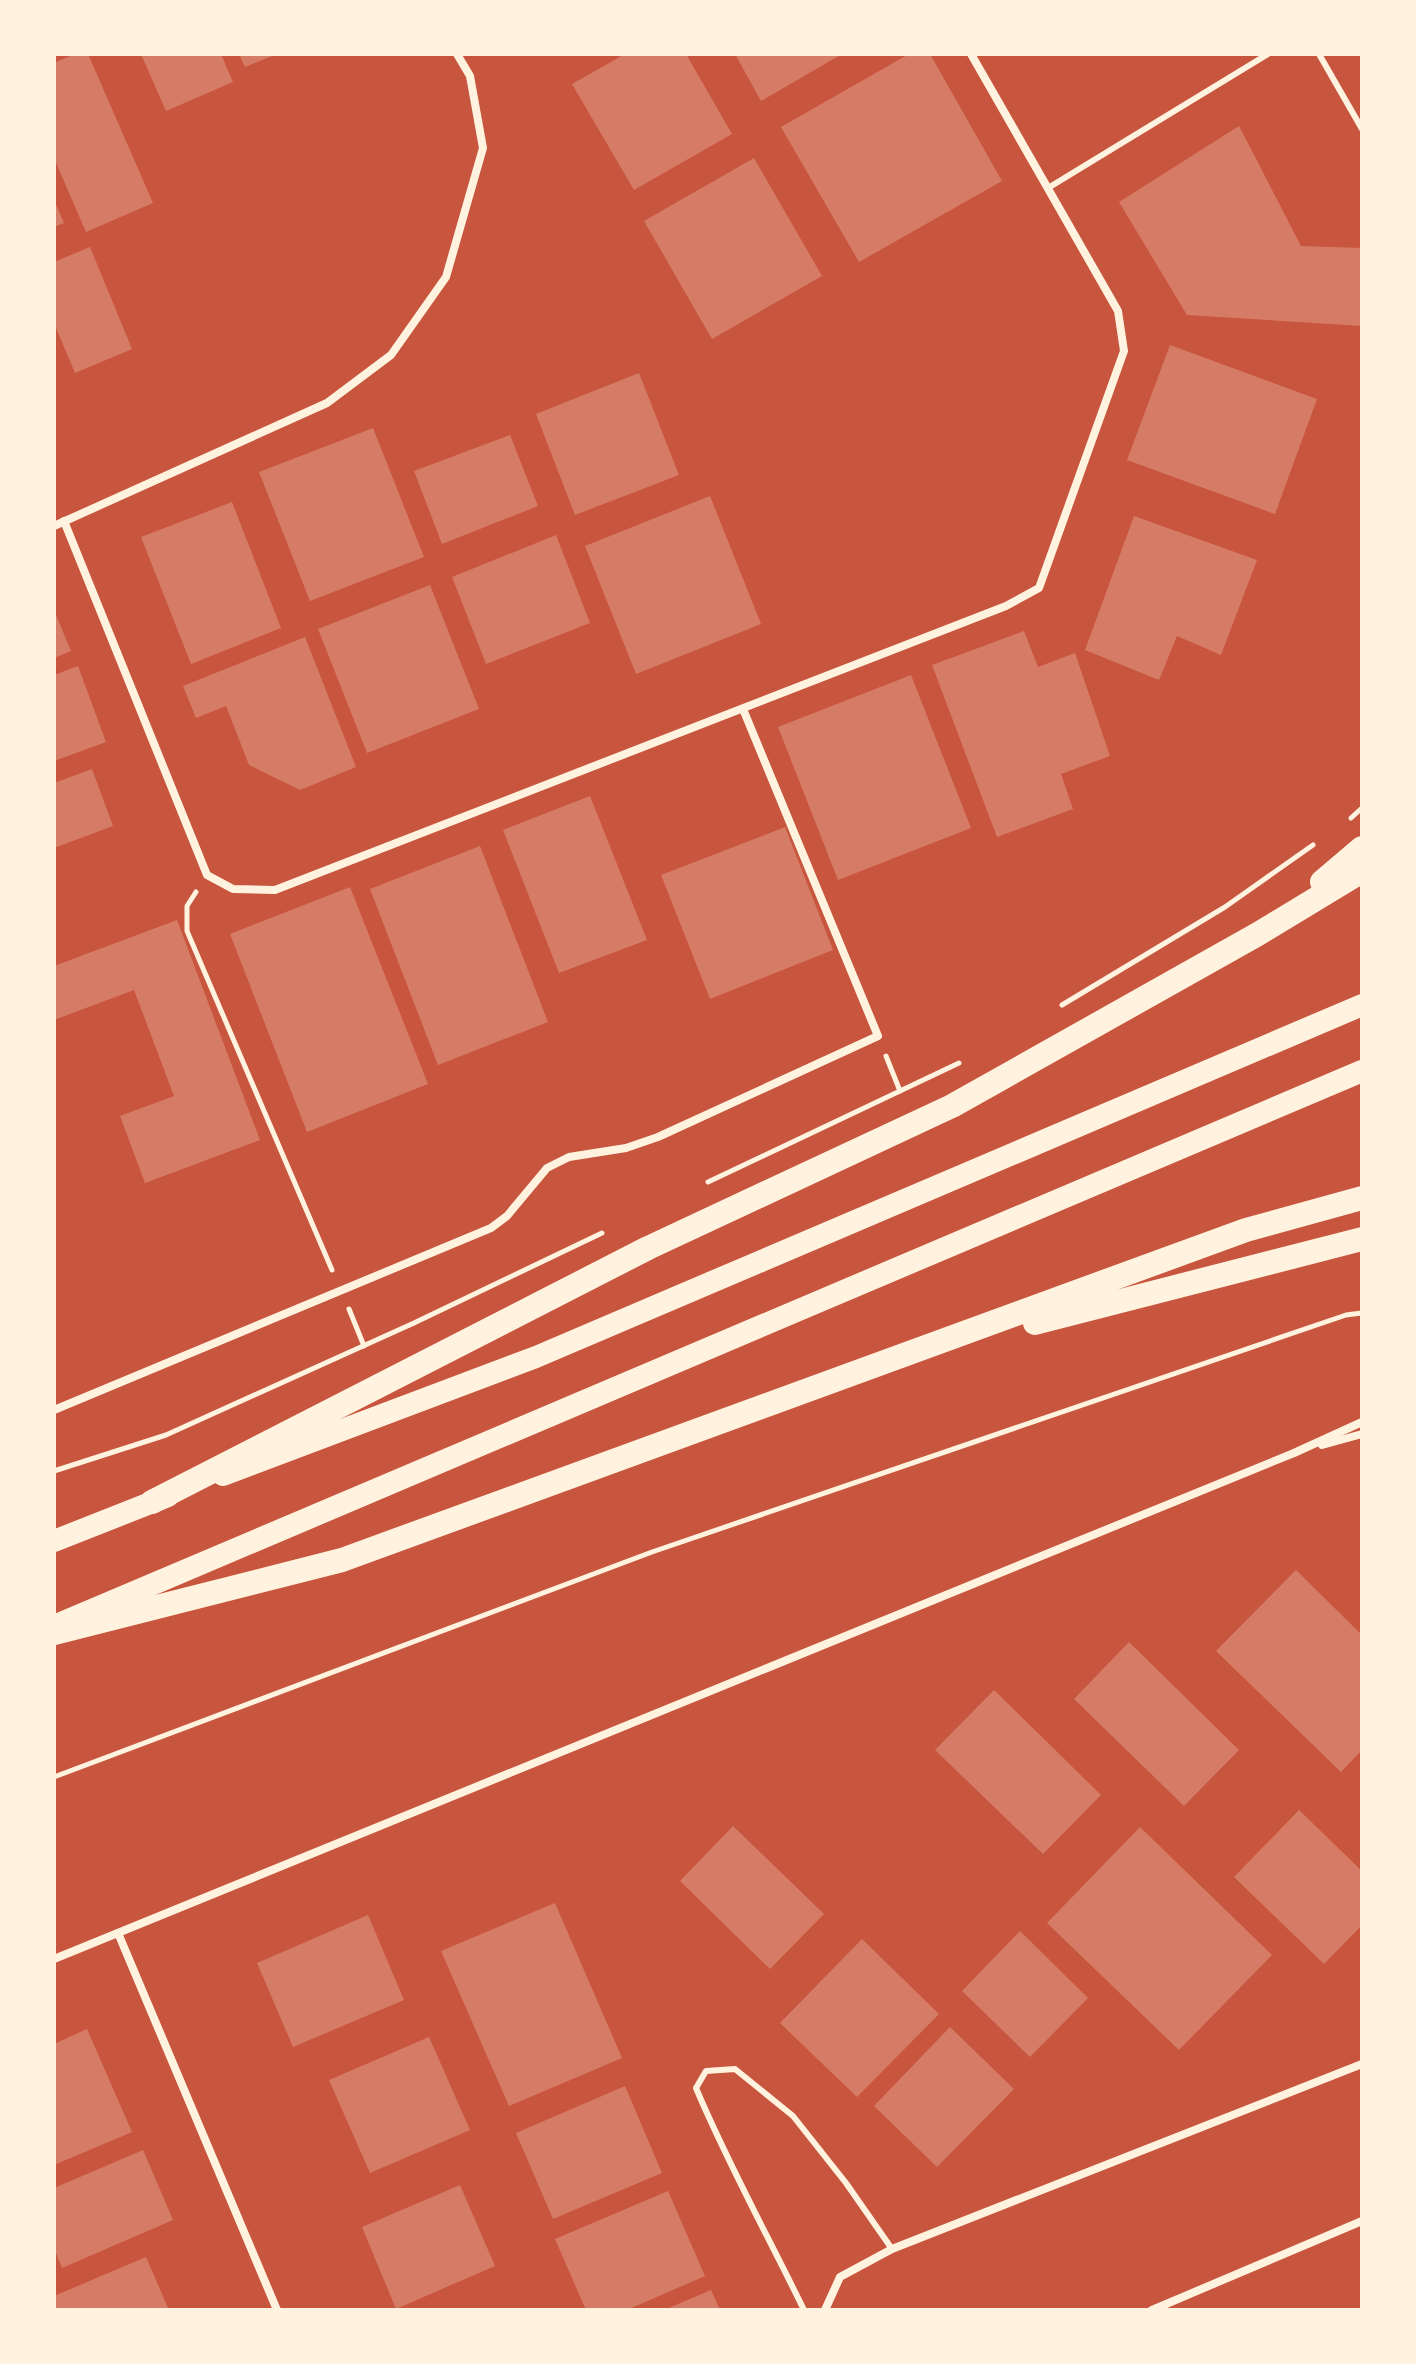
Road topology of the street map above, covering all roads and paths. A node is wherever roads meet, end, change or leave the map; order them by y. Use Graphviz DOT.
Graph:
graph roads {
  1 [pos="457,54"];
  2 [pos="971,54"];
  3 [pos="1268,54"];
  4 [pos="1319,54"];
  5 [pos="1362,129"];
  6 [pos="1048,188"];
  7 [pos="64,521"];
  8 [pos="54,526"];
  9 [pos="743,709"];
  10 [pos="1362,808"];
  11 [pos="1341,825"];
  12 [pos="1315,843"];
  13 [pos="1362,848"];
  14 [pos="1362,871"];
  15 [pos="207,875"];
  16 [pos="1258,934"];
  17 [pos="1362,1005"];
  18 [pos="1056,1008"];
  19 [pos="878,1036"];
  20 [pos="965,1060"];
  21 [pos="1362,1071"];
  22 [pos="900,1091"];
  23 [pos="702,1185"];
  24 [pos="1362,1198"];
  25 [pos="616,1226"];
  26 [pos="1362,1239"];
  27 [pos="341,1291"];
  28 [pos="1362,1313"];
  29 [pos="364,1346"];
  30 [pos="908,1355"];
  31 [pos="54,1410"];
  32 [pos="1362,1422"];
  33 [pos="1362,1434"];
  34 [pos="1294,1453"];
  35 [pos="54,1471"];
  36 [pos="152,1502"];
  37 [pos="54,1541"];
  38 [pos="54,1626"];
  39 [pos="54,1633"];
  40 [pos="54,1777"];
  41 [pos="118,1933"];
  42 [pos="54,1959"];
  43 [pos="1362,2064"];
  44 [pos="1362,2221"];
  45 [pos="892,2249"];
  46 [pos="277,2310"];
  47 [pos="804,2310"];
  48 [pos="825,2310"];
  49 [pos="1152,2310"];
  1 -- 7 [label="street"];
  2 -- 6 [label="street"];
  3 -- 6 [label="lane"];
  4 -- 5 [label="lane"];
  6 -- 9 [label="street"];
  7 -- 8 [label="street"];
  7 -- 15 [label="street"];
  9 -- 15 [label="street"];
  9 -- 19 [label="street"];
  10 -- 11 [label="path"];
  12 -- 18 [label="path"];
  13 -- 16 [label="highway"];
  14 -- 16 [label="highway"];
  15 -- 27 [label="path"];
  16 -- 36 [label="highway"];
  17 -- 36 [label="highway"];
  19 -- 22 [label="path"];
  19 -- 27 [label="street"];
  20 -- 22 [label="path"];
  21 -- 38 [label="highway"];
  22 -- 23 [label="path"];
  24 -- 30 [label="highway"];
  25 -- 29 [label="path"];
  26 -- 30 [label="highway"];
  27 -- 29 [label="path"];
  27 -- 31 [label="street"];
  28 -- 40 [label="path"];
  29 -- 35 [label="path"];
  30 -- 39 [label="highway"];
  32 -- 34 [label="street"];
  33 -- 34 [label="street"];
  34 -- 41 [label="street"];
  36 -- 37 [label="highway"];
  41 -- 42 [label="street"];
  41 -- 46 [label="street"];
  43 -- 45 [label="street"];
  44 -- 49 [label="street"];
  45 -- 47 [label="lane"];
  45 -- 48 [label="street"];
}
